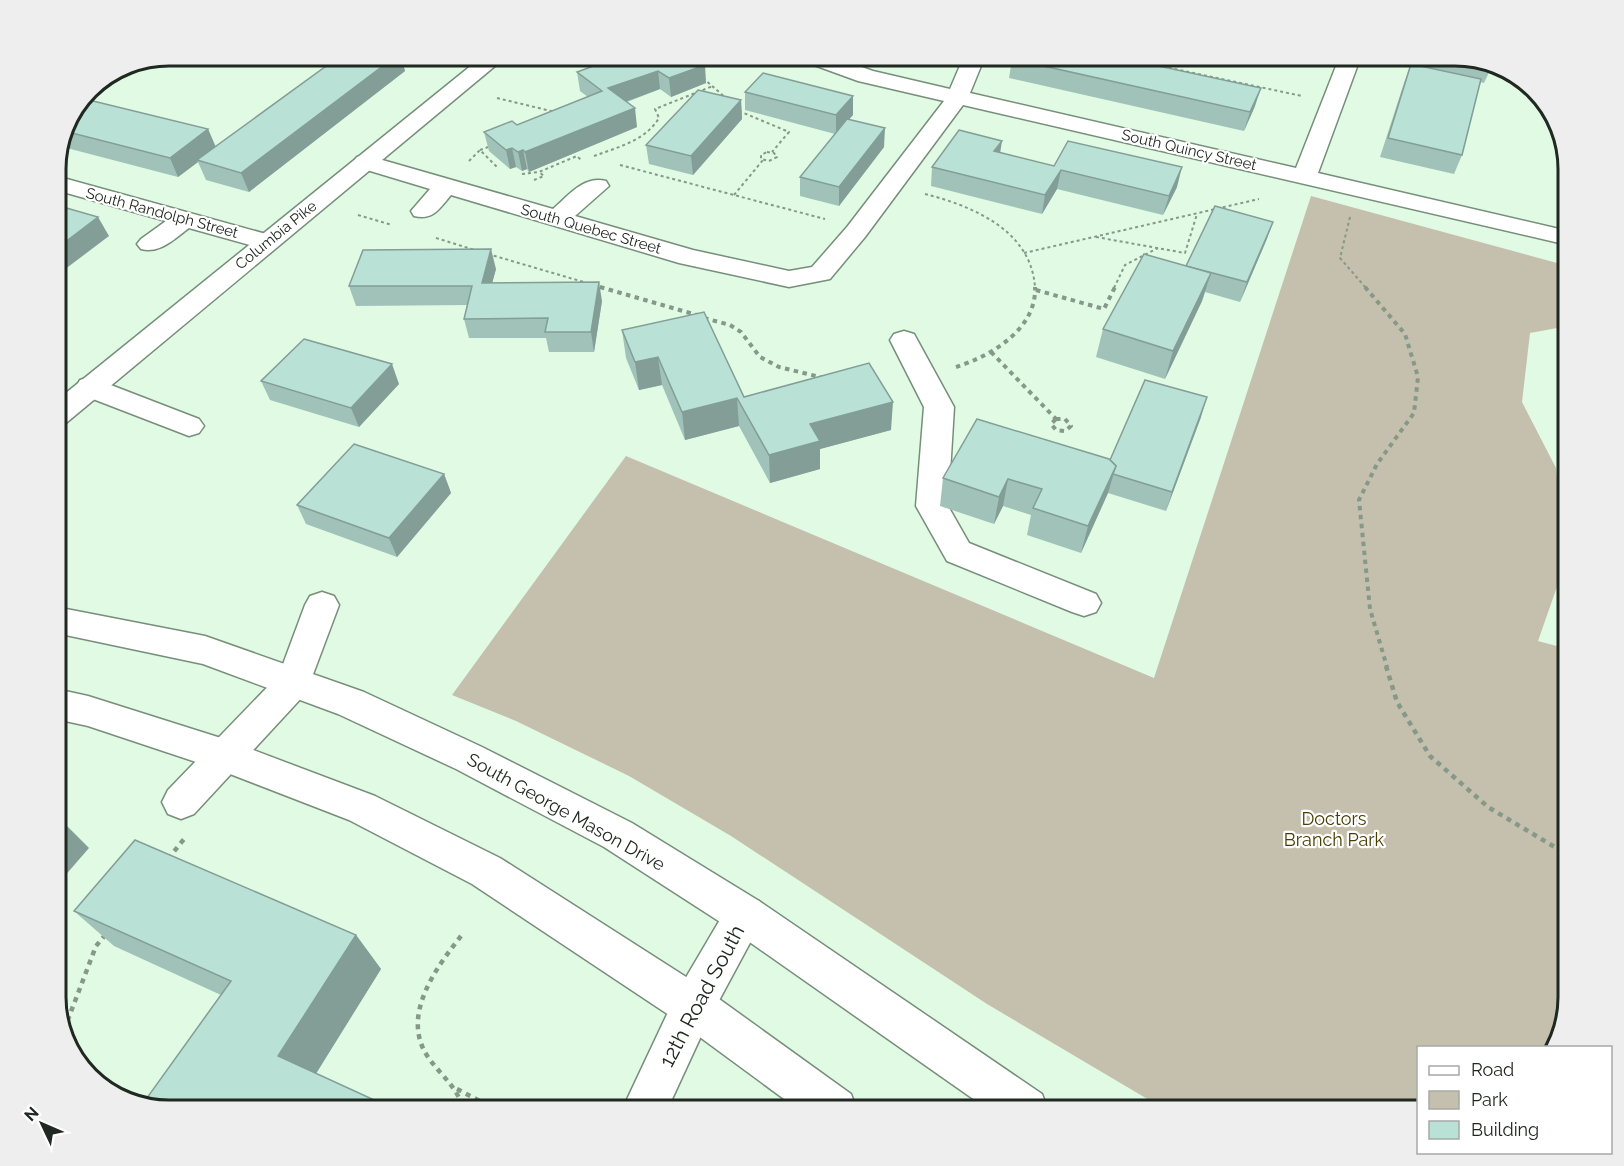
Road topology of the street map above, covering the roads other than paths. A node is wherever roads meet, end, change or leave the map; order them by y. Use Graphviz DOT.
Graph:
graph roads {
  1 [pos="484,66"];
  2 [pos="838,66"];
  3 [pos="970,66"];
  4 [pos="1347,66"];
  5 [pos="958,97"];
  6 [pos="365,162"];
  7 [pos="1305,177"];
  8 [pos="66,186"];
  9 [pos="446,186"];
  10 [pos="597,186"];
  11 [pos="873,210"];
  12 [pos="423,211"];
  13 [pos="901,215"];
  14 [pos="185,219"];
  15 [pos="557,219"];
  16 [pos="1558,235"];
  17 [pos="268,242"];
  18 [pos="150,244"];
  19 [pos="904,340"];
  20 [pos="90,387"];
  21 [pos="66,407"];
  22 [pos="189,426"];
  23 [pos="1084,603"];
  24 [pos="322,605"];
  25 [pos="66,622"];
  26 [pos="294,683"];
  27 [pos="66,706"];
  28 [pos="224,755"];
  29 [pos="181,802"];
  30 [pos="745,915"];
  31 [pos="693,1006"];
  32 [pos="649,1100"];
  33 [pos="821,1100"];
  34 [pos="1012,1100"];
  1 -- 6 [label="main road, Columbia Pike"];
  2 -- 5 [label="main road, South Quincy Street"];
  3 -- 5 [label="main road"];
  4 -- 7 [label="main road"];
  5 -- 7 [label="main road, South Quincy Street"];
  5 -- 11 [label="main road"];
  6 -- 9 [label="main road, South Quebec Street"];
  6 -- 17 [label="main road, Columbia Pike"];
  7 -- 16 [label="main road, South Quincy Street"];
  8 -- 14 [label="main road, South Randolph Street"];
  9 -- 12 [label="main road"];
  9 -- 15 [label="main road, South Quebec Street"];
  10 -- 15 [label="main road"];
  11 -- 13 [label="main road"];
  11 -- 15 [label="main road, South Quebec Street"];
  14 -- 17 [label="main road, South Randolph Street"];
  14 -- 18 [label="main road"];
  17 -- 20 [label="main road, Columbia Pike"];
  19 -- 23 [label="main road"];
  20 -- 21 [label="main road, Columbia Pike"];
  20 -- 22 [label="main road"];
  24 -- 26 [label="main road"];
  25 -- 26 [label="main road, South George Mason Drive"];
  26 -- 28 [label="main road"];
  26 -- 30 [label="main road, South George Mason Drive"];
  27 -- 28 [label="main road"];
  28 -- 29 [label="main road"];
  28 -- 31 [label="main road"];
  30 -- 31 [label="main road, 12th Road South"];
  30 -- 34 [label="main road, South George Mason Drive"];
  31 -- 32 [label="main road, 12th Road South"];
  31 -- 33 [label="main road"];
}
